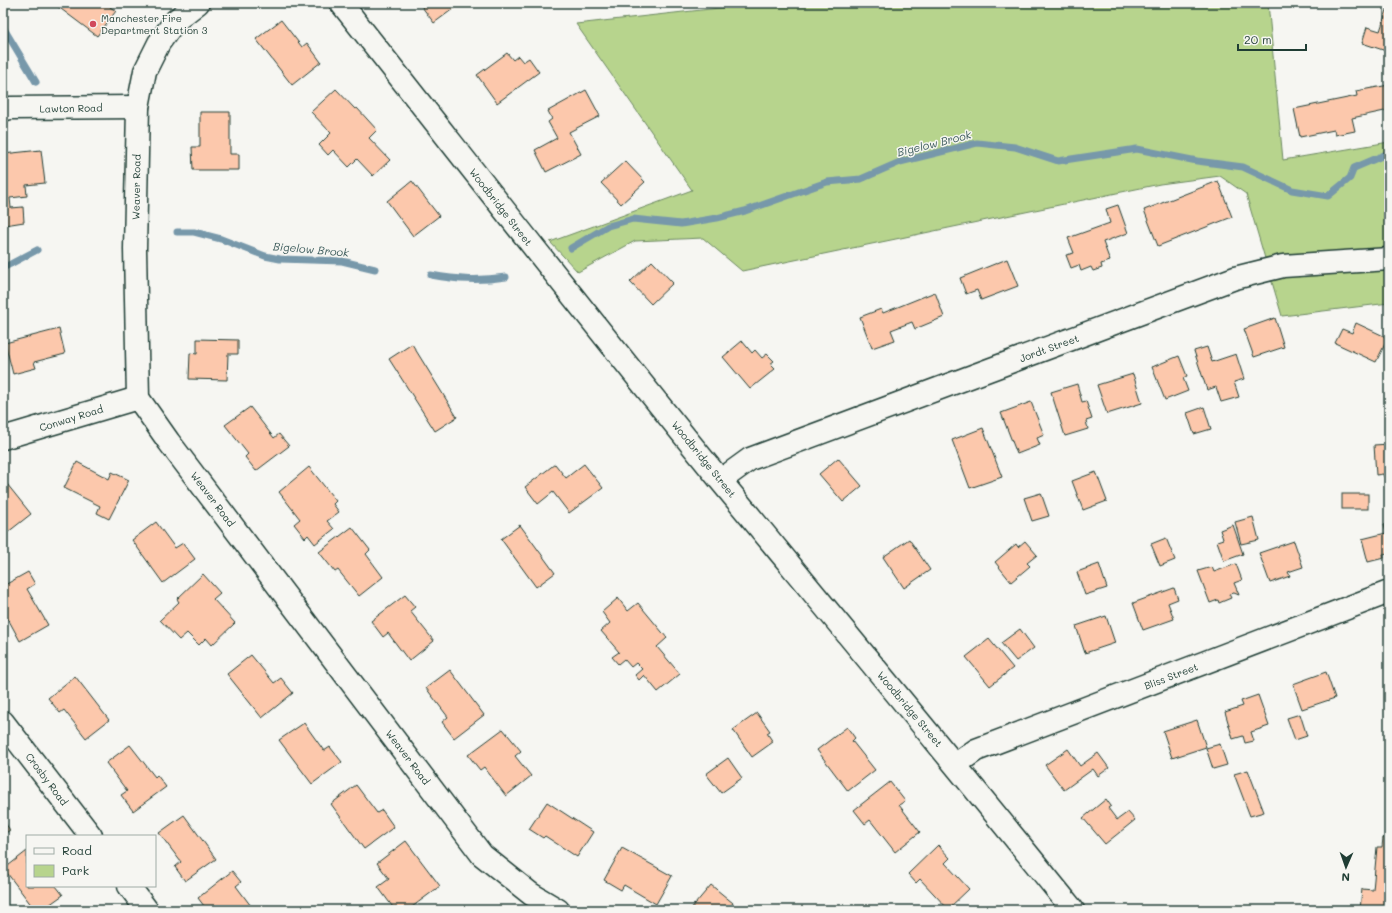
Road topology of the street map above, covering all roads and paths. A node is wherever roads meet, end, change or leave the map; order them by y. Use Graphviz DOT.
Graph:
graph roads {
  1 [pos="198,3"];
  2 [pos="342,3"];
  3 [pos="138,107"];
  4 [pos="3,110"];
  5 [pos="1389,259"];
  6 [pos="138,398"];
  7 [pos="3,438"];
  8 [pos="721,480"];
  9 [pos="1389,592"];
  10 [pos="3,722"];
  11 [pos="956,764"];
  12 [pos="90,835"];
  13 [pos="130,887"];
  14 [pos="147,910"];
  15 [pos="558,910"];
  16 [pos="1073,910"];
  1 -- 3 [label="street, Weaver Road"];
  2 -- 8 [label="street, Woodbridge Street"];
  3 -- 4 [label="street, Lawton Road"];
  3 -- 6 [label="street, Weaver Road"];
  5 -- 8 [label="street, Jordt Street"];
  6 -- 7 [label="street, Conway Road"];
  6 -- 15 [label="street, Weaver Road"];
  8 -- 11 [label="street, Woodbridge Street"];
  9 -- 11 [label="street, Bliss Street"];
  10 -- 12 [label="street, Crosby Road"];
  11 -- 16 [label="street, Woodbridge Street"];
  13 -- 14 [label="street"];
}
